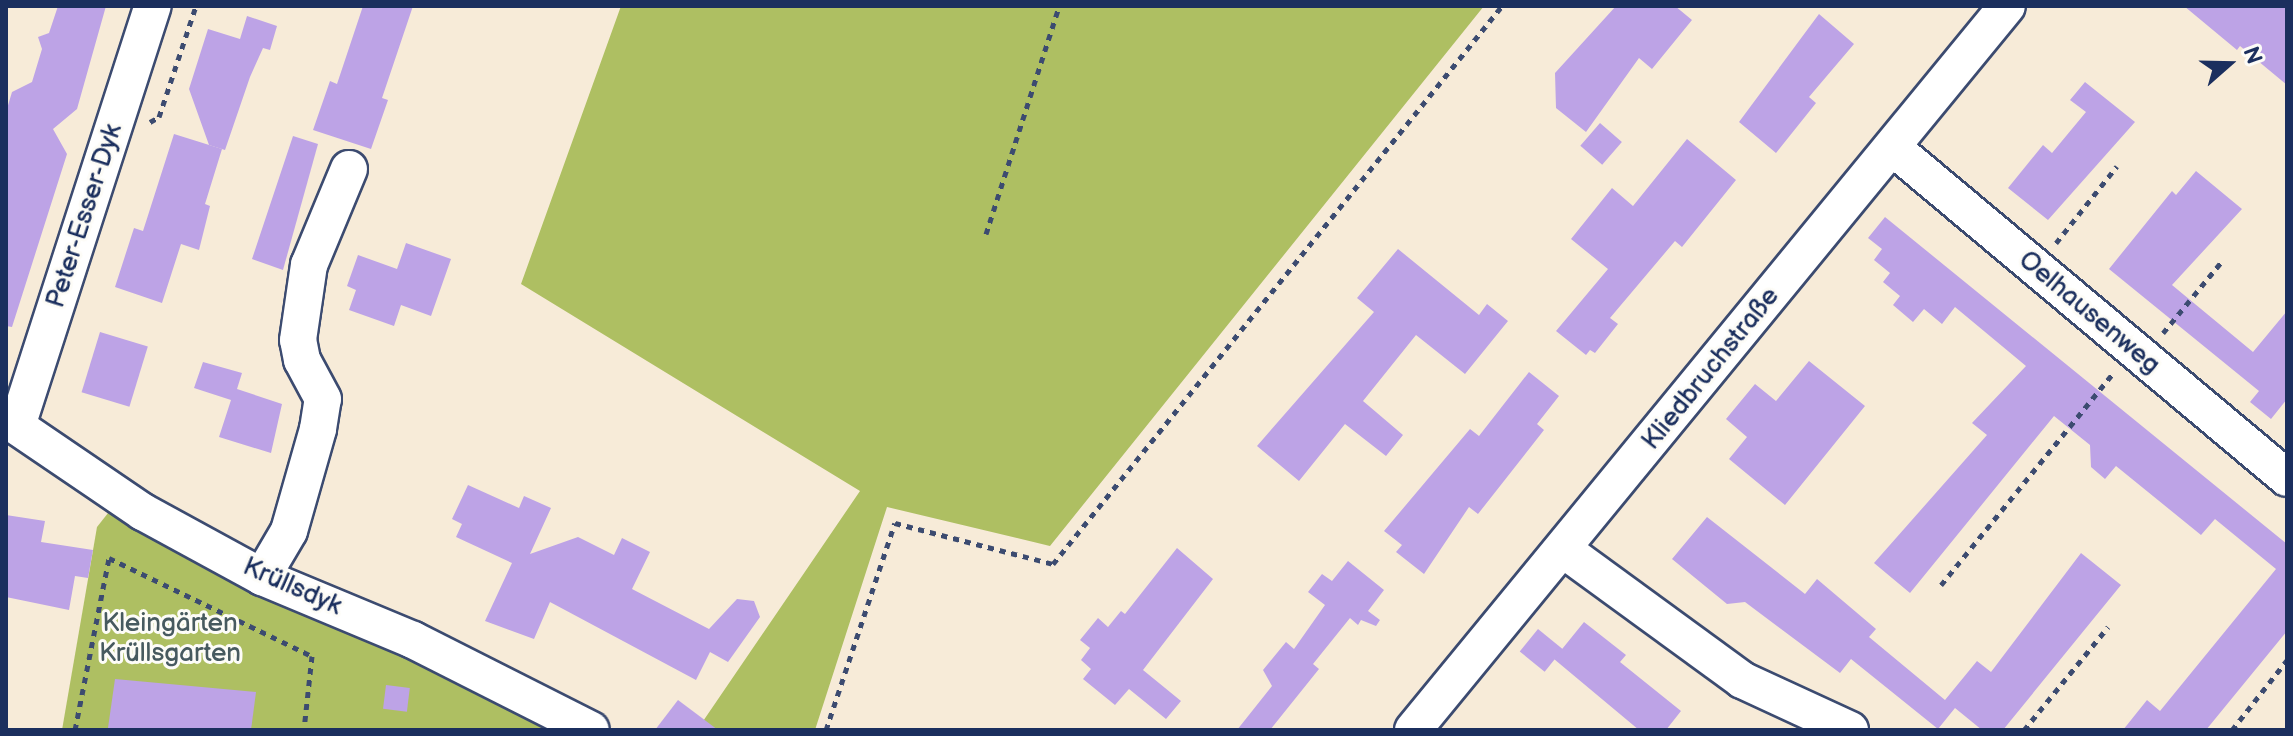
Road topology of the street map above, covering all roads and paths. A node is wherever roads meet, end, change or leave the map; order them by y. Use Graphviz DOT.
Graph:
graph roads {
  1 [pos="153,6"];
  2 [pos="1059,6"];
  3 [pos="1502,6"];
  4 [pos="2007,6"];
  5 [pos="1892,147"];
  6 [pos="2117,166"];
  7 [pos="349,169"];
  8 [pos="986,234"];
  9 [pos="2223,260"];
  10 [pos="2036,269"];
  11 [pos="2138,354"];
  12 [pos="12,422"];
  13 [pos="2287,478"];
  14 [pos="1564,550"];
  15 [pos="262,577"];
  16 [pos="1941,585"];
  17 [pos="2108,627"];
  18 [pos="2287,660"];
  19 [pos="75,730"];
  20 [pos="304,730"];
  21 [pos="591,730"];
  22 [pos="826,730"];
  23 [pos="1413,730"];
  24 [pos="1850,730"];
  25 [pos="2024,730"];
  26 [pos="2232,730"];
  1 -- 12 [label="street, Peter-Esser-Dyk"];
  2 -- 8 [label="path"];
  3 -- 22 [label="path"];
  4 -- 5 [label="street, Kliedbruchstraße"];
  5 -- 10 [label="street, Oelhausenweg"];
  5 -- 14 [label="street, Kliedbruchstraße"];
  6 -- 10 [label="path"];
  7 -- 15 [label="street"];
  9 -- 11 [label="path"];
  10 -- 11 [label="street, Oelhausenweg"];
  11 -- 13 [label="street, Oelhausenweg"];
  11 -- 16 [label="path"];
  12 -- 15 [label="street, Krüllsdyk"];
  14 -- 23 [label="street, Kliedbruchstraße"];
  14 -- 24 [label="street"];
  15 -- 21 [label="street, Krüllsdyk"];
  17 -- 25 [label="path"];
  18 -- 26 [label="path"];
  19 -- 20 [label="path"];
}
